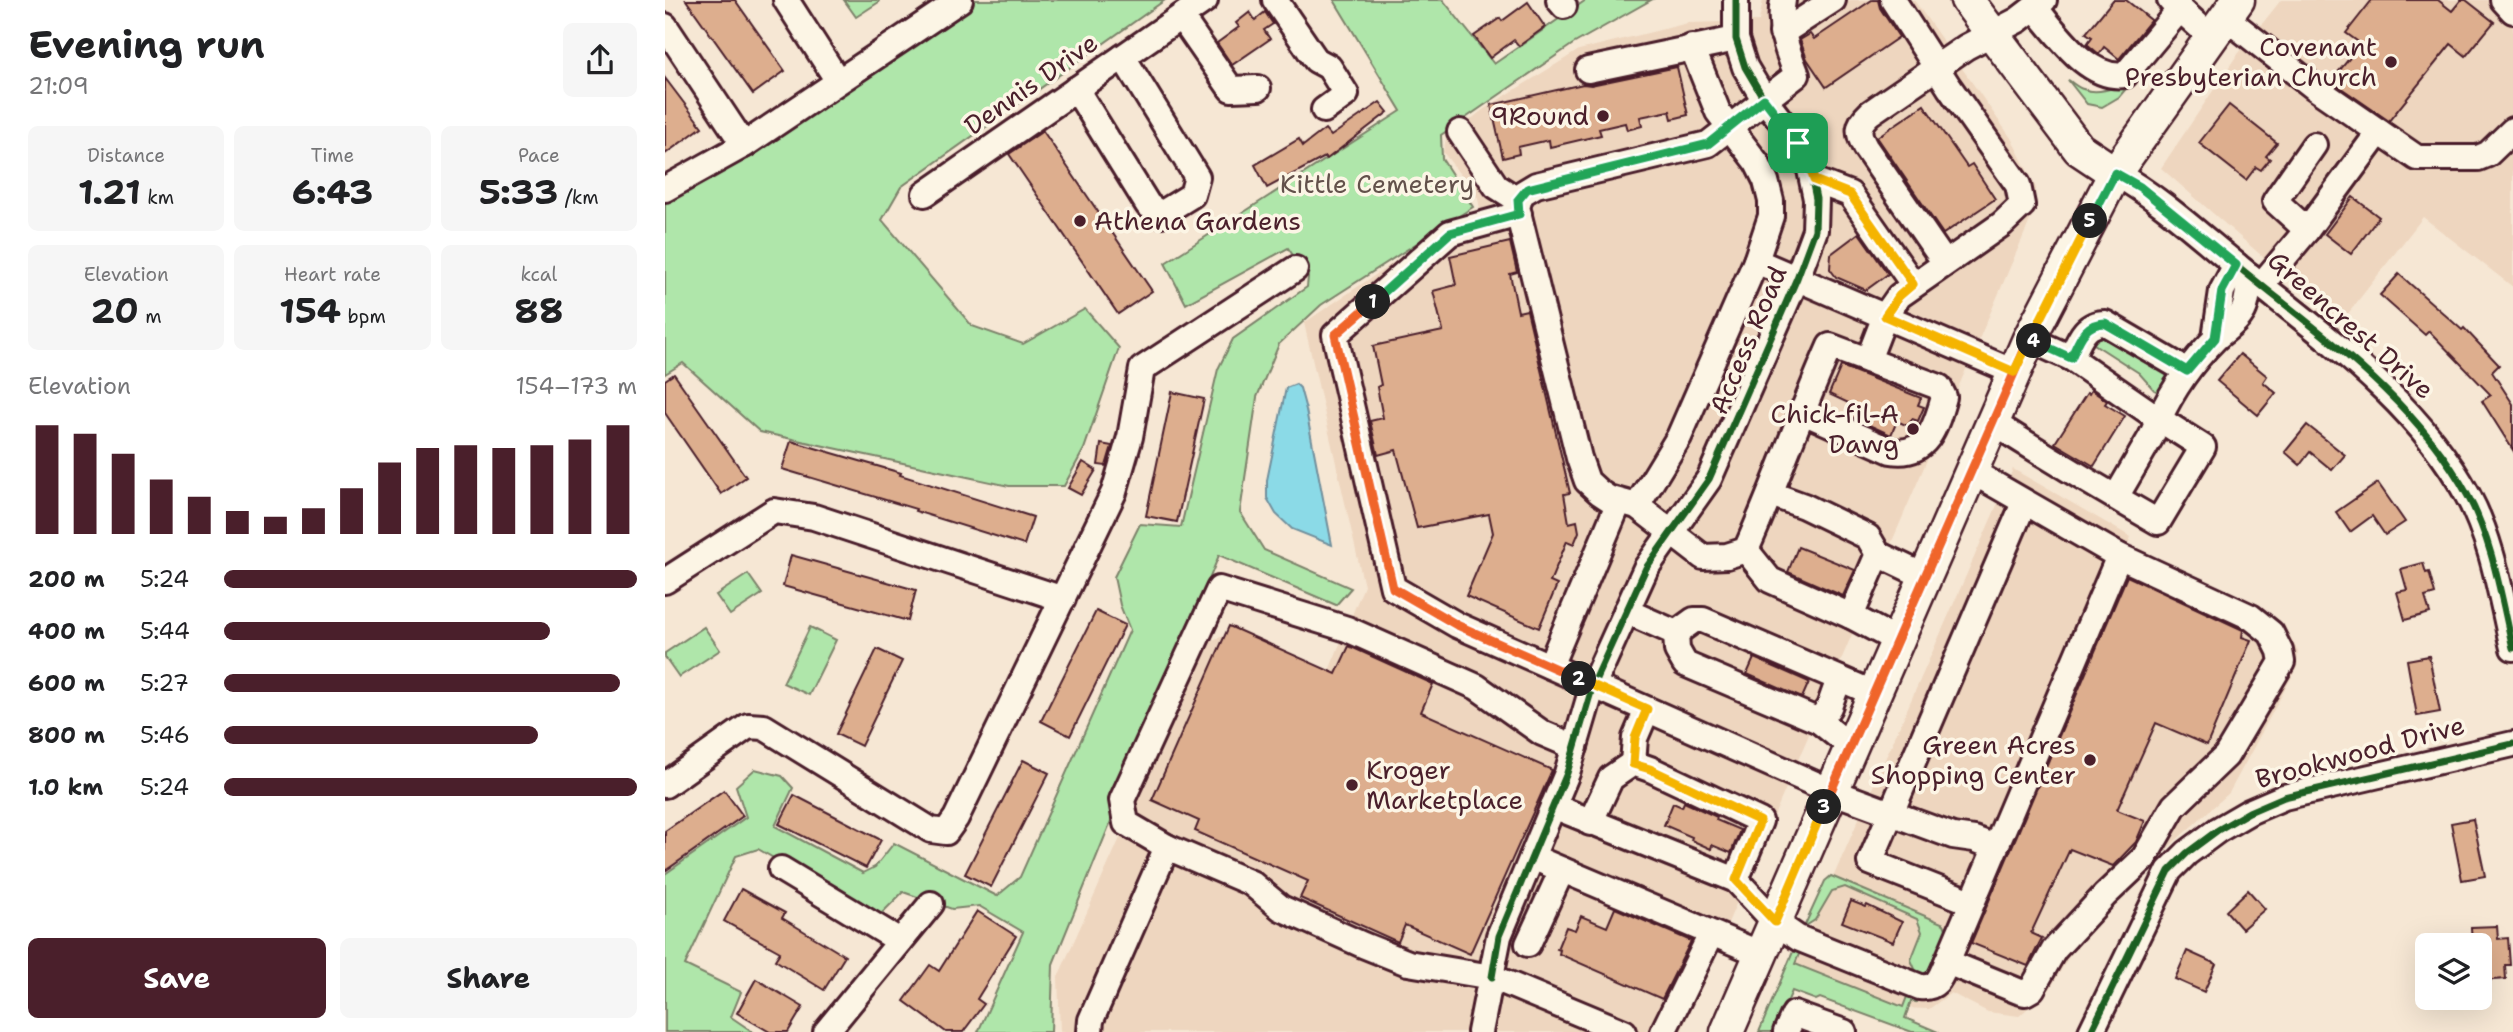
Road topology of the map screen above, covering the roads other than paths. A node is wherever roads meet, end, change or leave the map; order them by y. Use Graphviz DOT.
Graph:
graph roads {
  1 [pos="786,0"];
  2 [pos="960,0"];
  3 [pos="1205,0"];
  4 [pos="1275,0"];
  5 [pos="1736,0"];
  6 [pos="1783,0"];
  7 [pos="1833,0"];
  8 [pos="1893,0"];
  9 [pos="1967,0"];
  10 [pos="2503,0"];
  11 [pos="2039,4"];
  12 [pos="2175,5"];
  13 [pos="930,8"];
  14 [pos="2513,11"];
  15 [pos="1181,17"];
  16 [pos="2225,18"];
  17 [pos="665,26"];
  18 [pos="1782,33"];
  19 [pos="1991,33"];
  20 [pos="1737,39"];
  21 [pos="1692,47"];
  22 [pos="1123,57"];
  23 [pos="1937,67"];
  24 [pos="1588,69"];
  25 [pos="838,81"];
  26 [pos="1258,88"];
  27 [pos="1076,89"];
  28 [pos="1764,99"];
  29 [pos="1324,110"];
  30 [pos="1728,127"];
  31 [pos="2513,130"];
  32 [pos="1459,131"];
  33 [pos="2379,132"];
  34 [pos="744,145"];
  35 [pos="2314,145"];
  36 [pos="2115,173"];
  37 [pos="1814,180"];
  38 [pos="665,189"];
  39 [pos="925,194"];
  40 [pos="1518,207"];
  41 [pos="2307,230"];
  42 [pos="1756,261"];
  43 [pos="1945,263"];
  44 [pos="1295,270"];
  45 [pos="2249,276"];
  46 [pos="1797,278"];
  47 [pos="1913,284"];
  48 [pos="1885,316"];
  49 [pos="2029,339"];
  50 [pos="2071,358"];
  51 [pos="1868,360"];
  52 [pos="2187,371"];
  53 [pos="2014,372"];
  54 [pos="1801,411"];
  55 [pos="2159,419"];
  56 [pos="1992,422"];
  57 [pos="1971,471"];
  58 [pos="1771,494"];
  59 [pos="2116,497"];
  60 [pos="2024,503"];
  61 [pos="1628,504"];
  62 [pos="1671,531"];
  63 [pos="1746,550"];
  64 [pos="1878,554"];
  65 [pos="2119,556"];
  66 [pos="1924,576"];
  67 [pos="665,581"];
  68 [pos="1063,599"];
  69 [pos="1626,611"];
  70 [pos="1851,616"];
  71 [pos="1677,633"];
  72 [pos="1896,640"];
  73 [pos="2513,648"];
  74 [pos="1550,666"];
  75 [pos="1839,679"];
  76 [pos="1593,685"];
  77 [pos="1873,693"];
  78 [pos="1647,709"];
  79 [pos="1819,721"];
  80 [pos="2513,744"];
  81 [pos="1850,746"];
  82 [pos="1575,747"];
  83 [pos="1633,764"];
  84 [pos="665,785"];
  85 [pos="1831,791"];
  86 [pos="1553,806"];
  87 [pos="1891,813"];
  88 [pos="1590,822"];
  89 [pos="1167,847"];
  90 [pos="1995,847"];
  91 [pos="1532,857"];
  92 [pos="781,869"];
  93 [pos="1562,870"];
  94 [pos="1736,880"];
  95 [pos="1971,902"];
  96 [pos="931,904"];
  97 [pos="1775,922"];
  98 [pos="1711,934"];
  99 [pos="900,941"];
  100 [pos="1528,944"];
  101 [pos="1761,954"];
  102 [pos="1947,962"];
  103 [pos="1492,976"];
  104 [pos="826,1032"];
  105 [pos="1090,1032"];
  106 [pos="1480,1032"];
  107 [pos="1624,1032"];
  108 [pos="1663,1032"];
  109 [pos="1727,1032"];
  110 [pos="1786,1032"];
  111 [pos="1844,1032"];
  112 [pos="2091,1032"];
  1 -- 25 [label="street"];
  2 -- 13 [label="street"];
  3 -- 15 [label="street, Dennis Drive"];
  4 -- 29 [label="street"];
  5 -- 20 [label="street, Access Road"];
  6 -- 18 [label="street"];
  7 -- 18 [label="street"];
  8 -- 23 [label="street"];
  9 -- 19 [label="main road"];
  10 -- 14 [label="street"];
  11 -- 12 [label="street"];
  11 -- 19 [label="street"];
  12 -- 16 [label="street"];
  13 -- 25 [label="street"];
  15 -- 22 [label="street, Dennis Drive"];
  15 -- 26 [label="street"];
  16 -- 33 [label="street"];
  16 -- 36 [label="main road"];
  17 -- 34 [label="street"];
  18 -- 28 [label="street"];
  19 -- 23 [label="street"];
  19 -- 36 [label="main road"];
  20 -- 21 [label="street"];
  20 -- 28 [label="street, Access Road"];
  21 -- 24 [label="street"];
  21 -- 30 [label="street"];
  22 -- 27 [label="street, Dennis Drive"];
  22 -- 27 [label="street"];
  23 -- 43 [label="street"];
  23 -- 43 [label="street"];
  25 -- 34 [label="street"];
  27 -- 39 [label="street, Dennis Drive"];
  28 -- 30 [label="street"];
  28 -- 37 [label="street, Access Road"];
  30 -- 40 [label="street"];
  30 -- 42 [label="street"];
  31 -- 33 [label="street"];
  32 -- 40 [label="street"];
  33 -- 41 [label="street"];
  34 -- 38 [label="street"];
  35 -- 41 [label="street"];
  36 -- 45 [label="street, Greencrest Drive"];
  36 -- 49 [label="main road"];
  37 -- 46 [label="street, Access Road"];
  37 -- 47 [label="street"];
  40 -- 61 [label="street"];
  40 -- 74 [label="street"];
  41 -- 45 [label="street"];
  42 -- 46 [label="street"];
  42 -- 61 [label="street"];
  43 -- 47 [label="street"];
  44 -- 68 [label="street"];
  45 -- 52 [label="street"];
  45 -- 73 [label="street, Greencrest Drive"];
  46 -- 48 [label="street"];
  46 -- 62 [label="street, Access Road"];
  47 -- 48 [label="street"];
  48 -- 51 [label="street"];
  48 -- 53 [label="street"];
  49 -- 50 [label="street"];
  49 -- 53 [label="main road"];
  50 -- 52 [label="street"];
  50 -- 55 [label="street"];
  51 -- 54 [label="street"];
  51 -- 54 [label="street"];
  52 -- 55 [label="street"];
  53 -- 56 [label="main road"];
  54 -- 58 [label="street"];
  55 -- 59 [label="street"];
  55 -- 59 [label="street"];
  56 -- 57 [label="main road"];
  56 -- 59 [label="street"];
  57 -- 60 [label="street"];
  57 -- 66 [label="main road"];
  58 -- 63 [label="street"];
  58 -- 64 [label="street"];
  60 -- 65 [label="street"];
  60 -- 87 [label="street"];
  61 -- 62 [label="street"];
  61 -- 74 [label="street"];
  62 -- 63 [label="street"];
  62 -- 69 [label="street, Access Road"];
  63 -- 70 [label="street"];
  64 -- 66 [label="street"];
  64 -- 70 [label="street"];
  65 -- 90 [label="street"];
  65 -- 102 [label="street"];
  66 -- 72 [label="main road"];
  67 -- 68 [label="street"];
  68 -- 84 [label="street"];
  69 -- 71 [label="street"];
  69 -- 76 [label="street, Access Road"];
  70 -- 72 [label="street"];
  71 -- 75 [label="street"];
  71 -- 79 [label="street"];
  72 -- 77 [label="main road"];
  74 -- 76 [label="street"];
  75 -- 77 [label="street"];
  75 -- 79 [label="street"];
  76 -- 78 [label="street"];
  76 -- 82 [label="street, Access Road"];
  77 -- 81 [label="main road"];
  78 -- 83 [label="street"];
  78 -- 85 [label="street"];
  79 -- 81 [label="street"];
  80 -- 112 [label="street, Brookwood Drive"];
  81 -- 85 [label="main road"];
  82 -- 86 [label="street, Access Road"];
  82 -- 89 [label="street"];
  83 -- 88 [label="street"];
  83 -- 94 [label="street"];
  85 -- 87 [label="street"];
  85 -- 97 [label="main road"];
  86 -- 88 [label="street"];
  86 -- 91 [label="street, Access Road"];
  87 -- 90 [label="street"];
  87 -- 95 [label="street"];
  88 -- 94 [label="street"];
  89 -- 103 [label="street"];
  89 -- 105 [label="street"];
  90 -- 95 [label="street"];
  91 -- 93 [label="street"];
  91 -- 103 [label="street, Access Road"];
  92 -- 99 [label="street"];
  93 -- 98 [label="street"];
  93 -- 100 [label="street"];
  94 -- 97 [label="street"];
  95 -- 102 [label="street"];
  96 -- 99 [label="street"];
  97 -- 101 [label="main road"];
  97 -- 102 [label="street"];
  98 -- 101 [label="street"];
  98 -- 108 [label="street"];
  99 -- 104 [label="street"];
  101 -- 109 [label="main road"];
  103 -- 106 [label="street, Access Road"];
  103 -- 107 [label="street"];
  110 -- 111 [label="street"];
}
